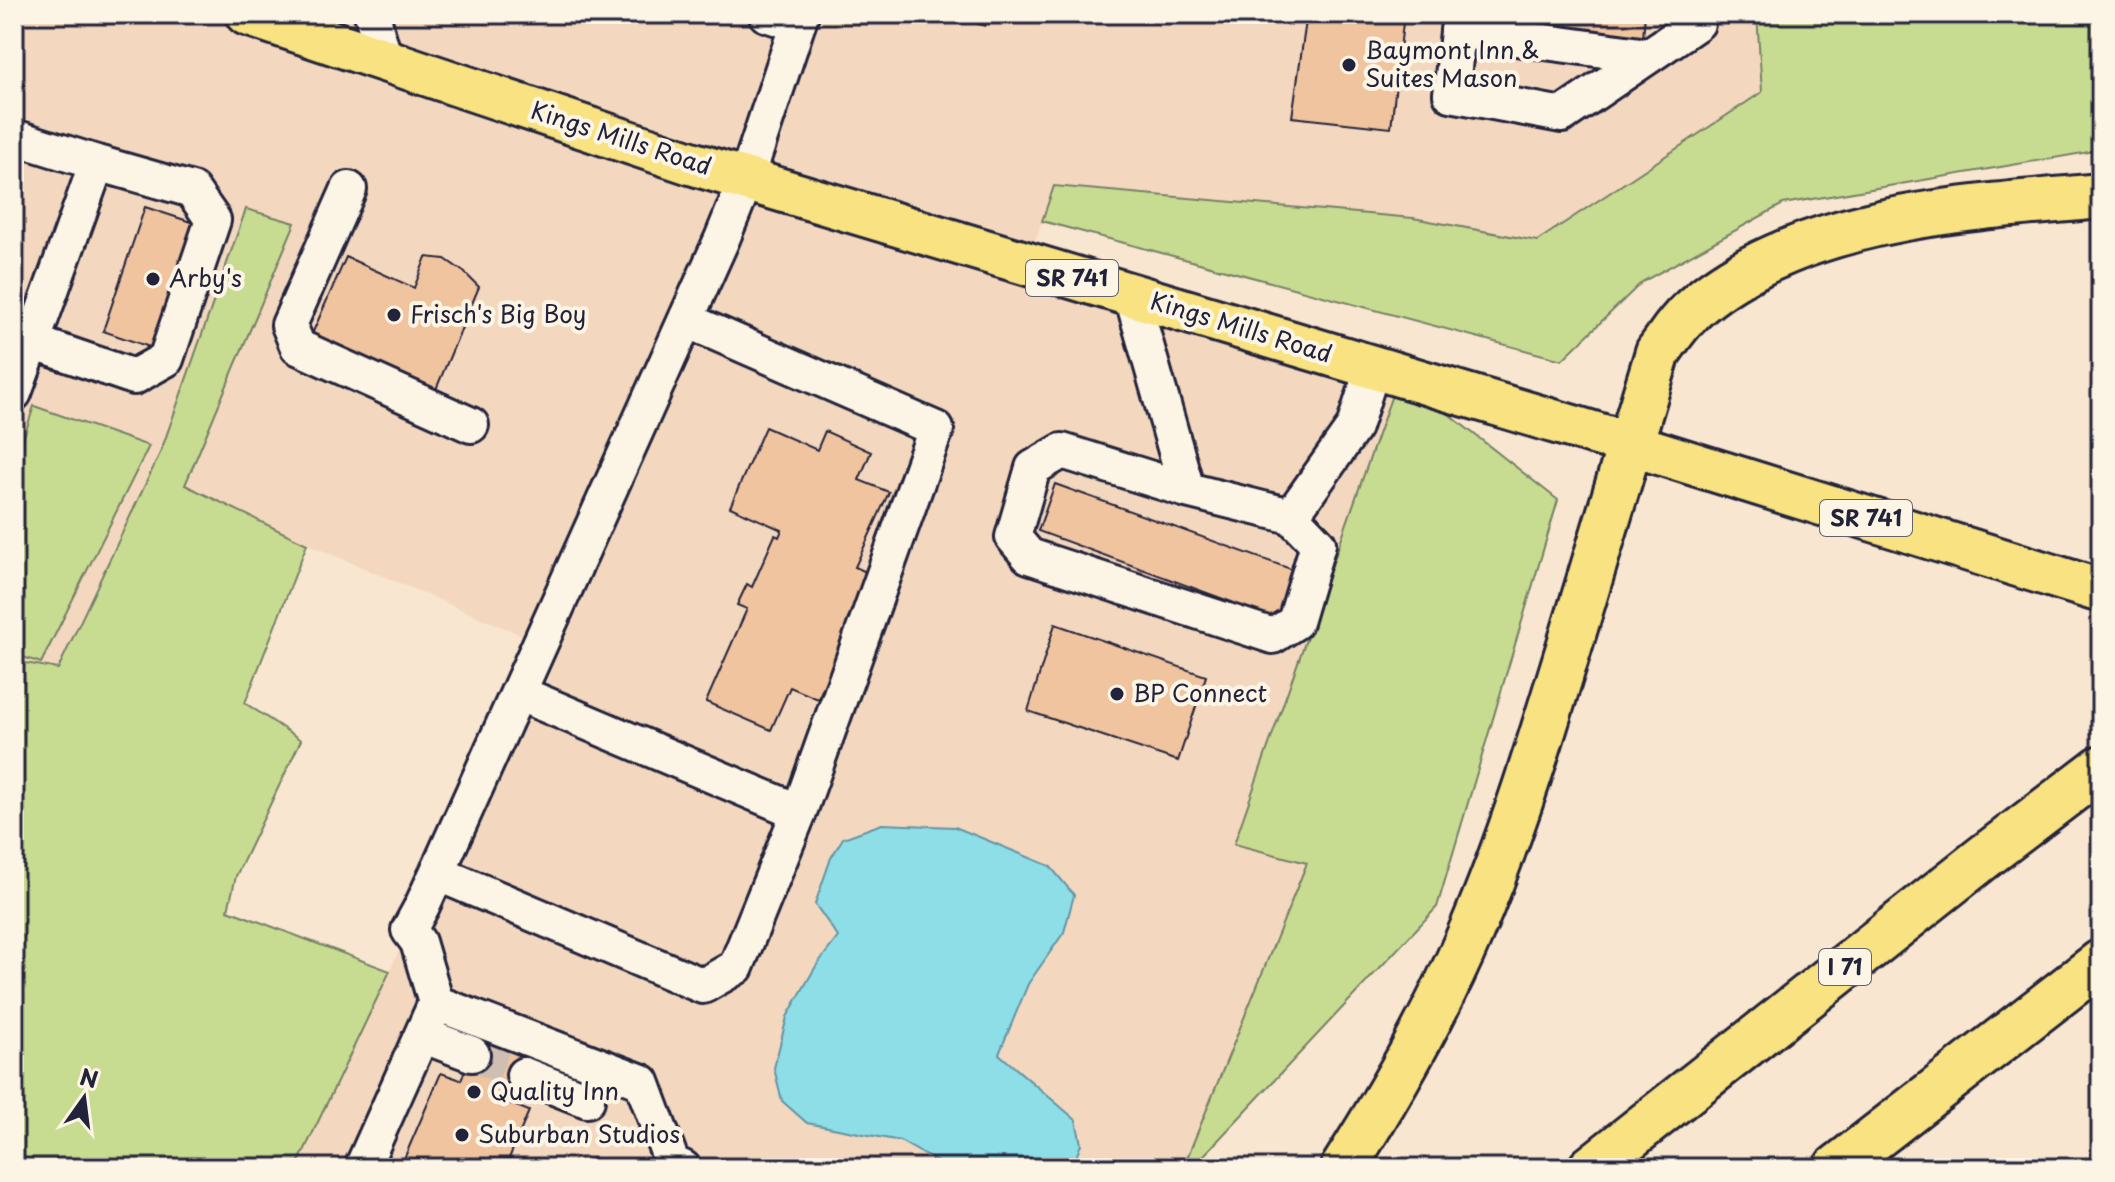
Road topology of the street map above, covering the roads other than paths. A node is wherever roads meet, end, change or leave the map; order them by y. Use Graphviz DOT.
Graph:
graph roads {
  1 [pos="247,14"];
  2 [pos="372,14"];
  3 [pos="1696,14"];
  4 [pos="788,17"];
  5 [pos="1459,22"];
  6 [pos="1648,56"];
  7 [pos="385,61"];
  8 [pos="14,137"];
  9 [pos="97,163"];
  10 [pos="746,180"];
  11 [pos="349,189"];
  12 [pos="2101,196"];
  13 [pos="1132,296"];
  14 [pos="686,320"];
  15 [pos="23,367"];
  16 [pos="1373,367"];
  17 [pos="471,425"];
  18 [pos="1630,444"];
  19 [pos="1187,490"];
  20 [pos="1291,516"];
  21 [pos="2101,591"];
  22 [pos="518,693"];
  23 [pos="2101,768"];
  24 [pos="799,812"];
  25 [pos="437,873"];
  26 [pos="2101,962"];
  27 [pos="436,1003"];
  28 [pos="422,1035"];
  29 [pos="472,1054"];
  30 [pos="524,1075"];
  31 [pos="587,1100"];
  32 [pos="362,1168"];
  33 [pos="683,1168"];
  34 [pos="1343,1168"];
  35 [pos="1591,1168"];
  36 [pos="1836,1168"];
  1 -- 7 [label="main road, Kings Mills Road / SR 741"];
  2 -- 7 [label="street"];
  3 -- 6 [label="street"];
  4 -- 10 [label="street"];
  5 -- 6 [label="street"];
  5 -- 6 [label="street"];
  7 -- 10 [label="main road, Kings Mills Road / SR 741"];
  8 -- 9 [label="street"];
  9 -- 15 [label="street"];
  9 -- 15 [label="street"];
  10 -- 13 [label="main road, Kings Mills Road / SR 741"];
  10 -- 14 [label="street"];
  11 -- 17 [label="street"];
  12 -- 18 [label="highway"];
  13 -- 16 [label="main road, Kings Mills Road / SR 741"];
  13 -- 19 [label="street"];
  14 -- 22 [label="street"];
  14 -- 24 [label="street"];
  16 -- 18 [label="main road, Kings Mills Road / SR 741"];
  16 -- 20 [label="street"];
  18 -- 21 [label="main road, Kings Mills Road / SR 741"];
  18 -- 34 [label="highway"];
  19 -- 20 [label="street"];
  19 -- 20 [label="street"];
  22 -- 24 [label="street"];
  22 -- 25 [label="street"];
  23 -- 35 [label="highway, I 71"];
  24 -- 25 [label="street"];
  25 -- 27 [label="street"];
  26 -- 36 [label="highway"];
  27 -- 28 [label="street"];
  27 -- 33 [label="street"];
  28 -- 29 [label="street"];
  28 -- 32 [label="street"];
  30 -- 31 [label="street"];
}
